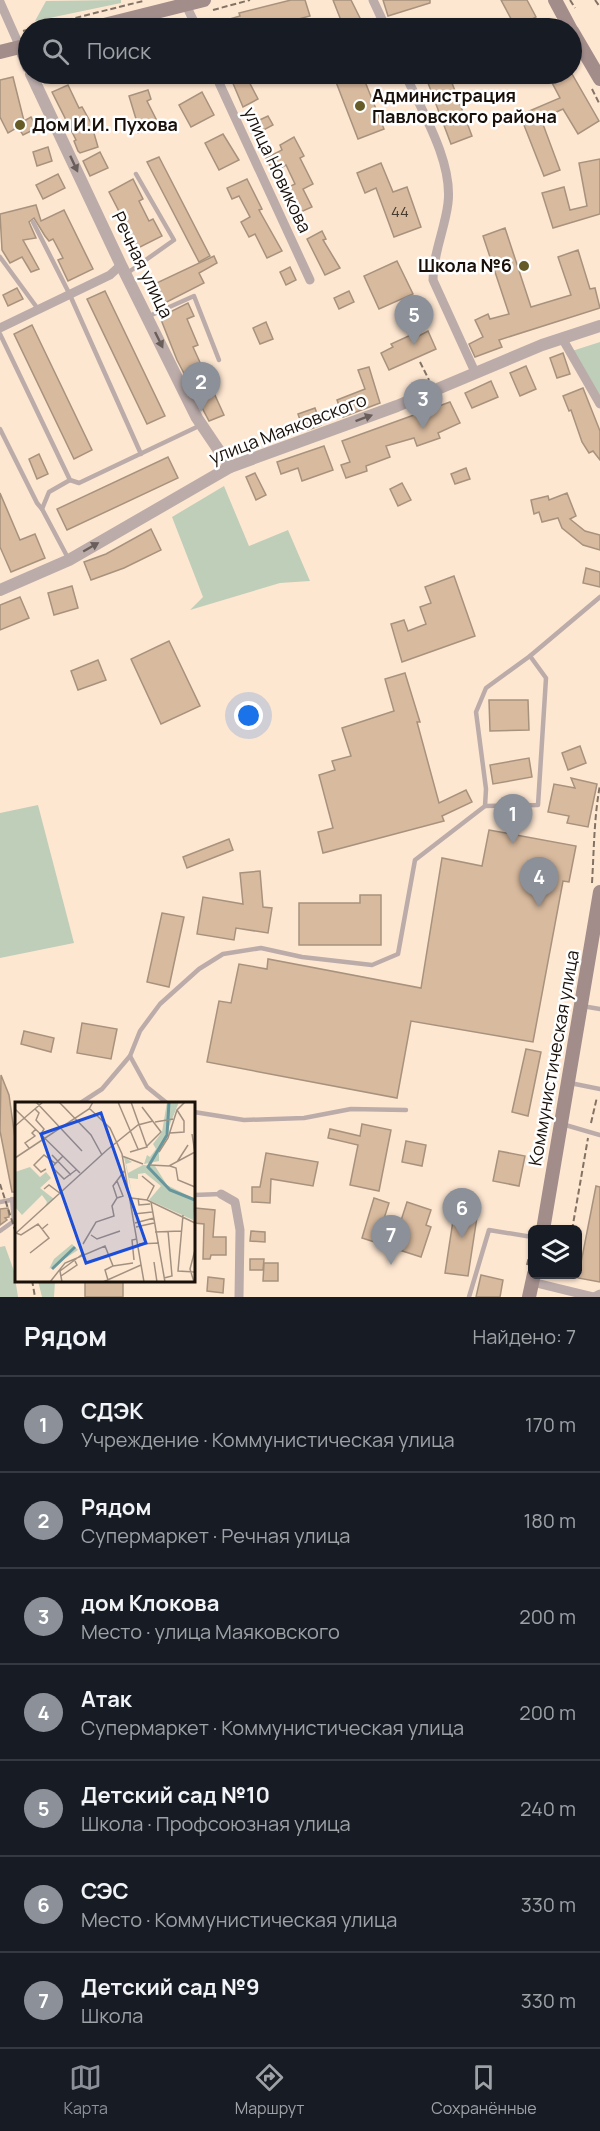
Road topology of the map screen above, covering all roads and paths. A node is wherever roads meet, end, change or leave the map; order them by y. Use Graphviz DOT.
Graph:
graph roads {
  1 [pos="129,0"];
  2 [pos="148,0"];
  3 [pos="204,0"];
  4 [pos="373,0"];
  5 [pos="555,0"];
  6 [pos="595,0"];
  7 [pos="0,2"];
  8 [pos="185,2"];
  9 [pos="131,4"];
  10 [pos="600,7"];
  11 [pos="70,18"];
  12 [pos="128,18"];
  13 [pos="192,18"];
  14 [pos="381,18"];
  15 [pos="565,18"];
  16 [pos="18,37"];
  17 [pos="18,44"];
  18 [pos="582,49"];
  19 [pos="0,52"];
  20 [pos="600,79"];
  21 [pos="37,84"];
  22 [pos="220,84"];
  23 [pos="409,84"];
  24 [pos="136,174"];
  25 [pos="33,222"];
  26 [pos="0,257"];
  27 [pos="124,270"];
  28 [pos="310,280"];
  29 [pos="69,293"];
  30 [pos="38,309"];
  31 [pos="147,316"];
  32 [pos="600,326"];
  33 [pos="0,328"];
  34 [pos="0,334"];
  35 [pos="562,338"];
  36 [pos="219,360"];
  37 [pos="475,372"];
  38 [pos="600,404"];
  39 [pos="201,425"];
  40 [pos="0,429"];
  41 [pos="141,454"];
  42 [pos="230,467"];
  43 [pos="70,480"];
  44 [pos="42,509"];
  45 [pos="69,560"];
  46 [pos="0,590"];
  47 [pos="600,597"];
  48 [pos="530,656"];
  49 [pos="485,806"];
  50 [pos="600,892"];
  51 [pos="582,1006"];
  52 [pos="600,1009"];
  53 [pos="129,1056"];
  54 [pos="570,1083"];
  55 [pos="599,1089"];
  56 [pos="82,1102"];
  57 [pos="166,1102"];
  58 [pos="406,1110"];
  59 [pos="195,1112"];
  60 [pos="562,1124"];
  61 [pos="590,1131"];
  62 [pos="600,1135"];
  63 [pos="0,1184"];
  64 [pos="221,1194"];
  65 [pos="195,1195"];
  66 [pos="14,1199"];
  67 [pos="0,1202"];
  68 [pos="544,1225"];
  69 [pos="573,1225"];
  70 [pos="15,1230"];
  71 [pos="0,1232"];
  72 [pos="528,1236"];
  73 [pos="533,1279"];
  74 [pos="536,1279"];
  75 [pos="32,1282"];
  76 [pos="600,1294"];
  77 [pos="35,1297"];
  78 [pos="239,1297"];
  79 [pos="469,1297"];
  80 [pos="529,1297"];
  1 -- 9 [label="path"];
  2 -- 9 [label="path"];
  3 -- 8 [label="main road"];
  4 -- 14 [label="street"];
  5 -- 15 [label="main road"];
  6 -- 10 [label="path"];
  7 -- 16 [label="street"];
  8 -- 12 [label="main road"];
  8 -- 13 [label="street"];
  9 -- 11 [label="path"];
  17 -- 19 [label="main road"];
  18 -- 20 [label="main road"];
  21 -- 27 [label="street, Речная улица, one-way"];
  22 -- 28 [label="street, улица Новикова"];
  23 -- 37 [label="street"];
  24 -- 27 [label="lane"];
  25 -- 29 [label="lane"];
  26 -- 30 [label="lane"];
  27 -- 29 [label="street"];
  27 -- 31 [label="street, Речная улица"];
  29 -- 30 [label="street"];
  29 -- 41 [label="lane"];
  30 -- 33 [label="street"];
  31 -- 36 [label="lane"];
  31 -- 39 [label="street, Речная улица, one-way"];
  32 -- 35 [label="street, улица Маяковского"];
  34 -- 43 [label="lane"];
  35 -- 37 [label="street, улица Маяковского"];
  35 -- 38 [label="street"];
  42 -- 37 [label="street, улица Маяковского, one-way"];
  39 -- 41 [label="lane"];
  39 -- 42 [label="street, Речная улица"];
  40 -- 44 [label="lane"];
  41 -- 43 [label="lane"];
  45 -- 42 [label="street, улица Маяковского, one-way"];
  43 -- 44 [label="lane"];
  44 -- 45 [label="lane"];
  45 -- 46 [label="street, улица Маяковского"];
  47 -- 48 [label="lane"];
  48 -- 49 [label="lane"];
  48 -- 49 [label="lane"];
  49 -- 53 [label="lane"];
  50 -- 51 [label="main road, Коммунистическая улица"];
  51 -- 52 [label="lane"];
  51 -- 54 [label="main road, Коммунистическая улица"];
  53 -- 56 [label="lane"];
  53 -- 57 [label="lane"];
  54 -- 55 [label="lane"];
  54 -- 60 [label="main road, Коммунистическая улица"];
  55 -- 61 [label="path"];
  58 -- 59 [label="lane"];
  60 -- 61 [label="lane"];
  60 -- 68 [label="main road, Коммунистическая улица"];
  61 -- 62 [label="lane"];
  61 -- 69 [label="path"];
  63 -- 70 [label="path, bridge"];
  64 -- 65 [label="lane"];
  64 -- 78 [label="street"];
  66 -- 67 [label="lane"];
  66 -- 71 [label="lane"];
  72 -- 79 [label="lane"];
  73 -- 80 [label="main road"];
  74 -- 76 [label="street"];
  75 -- 77 [label="path"];
}
